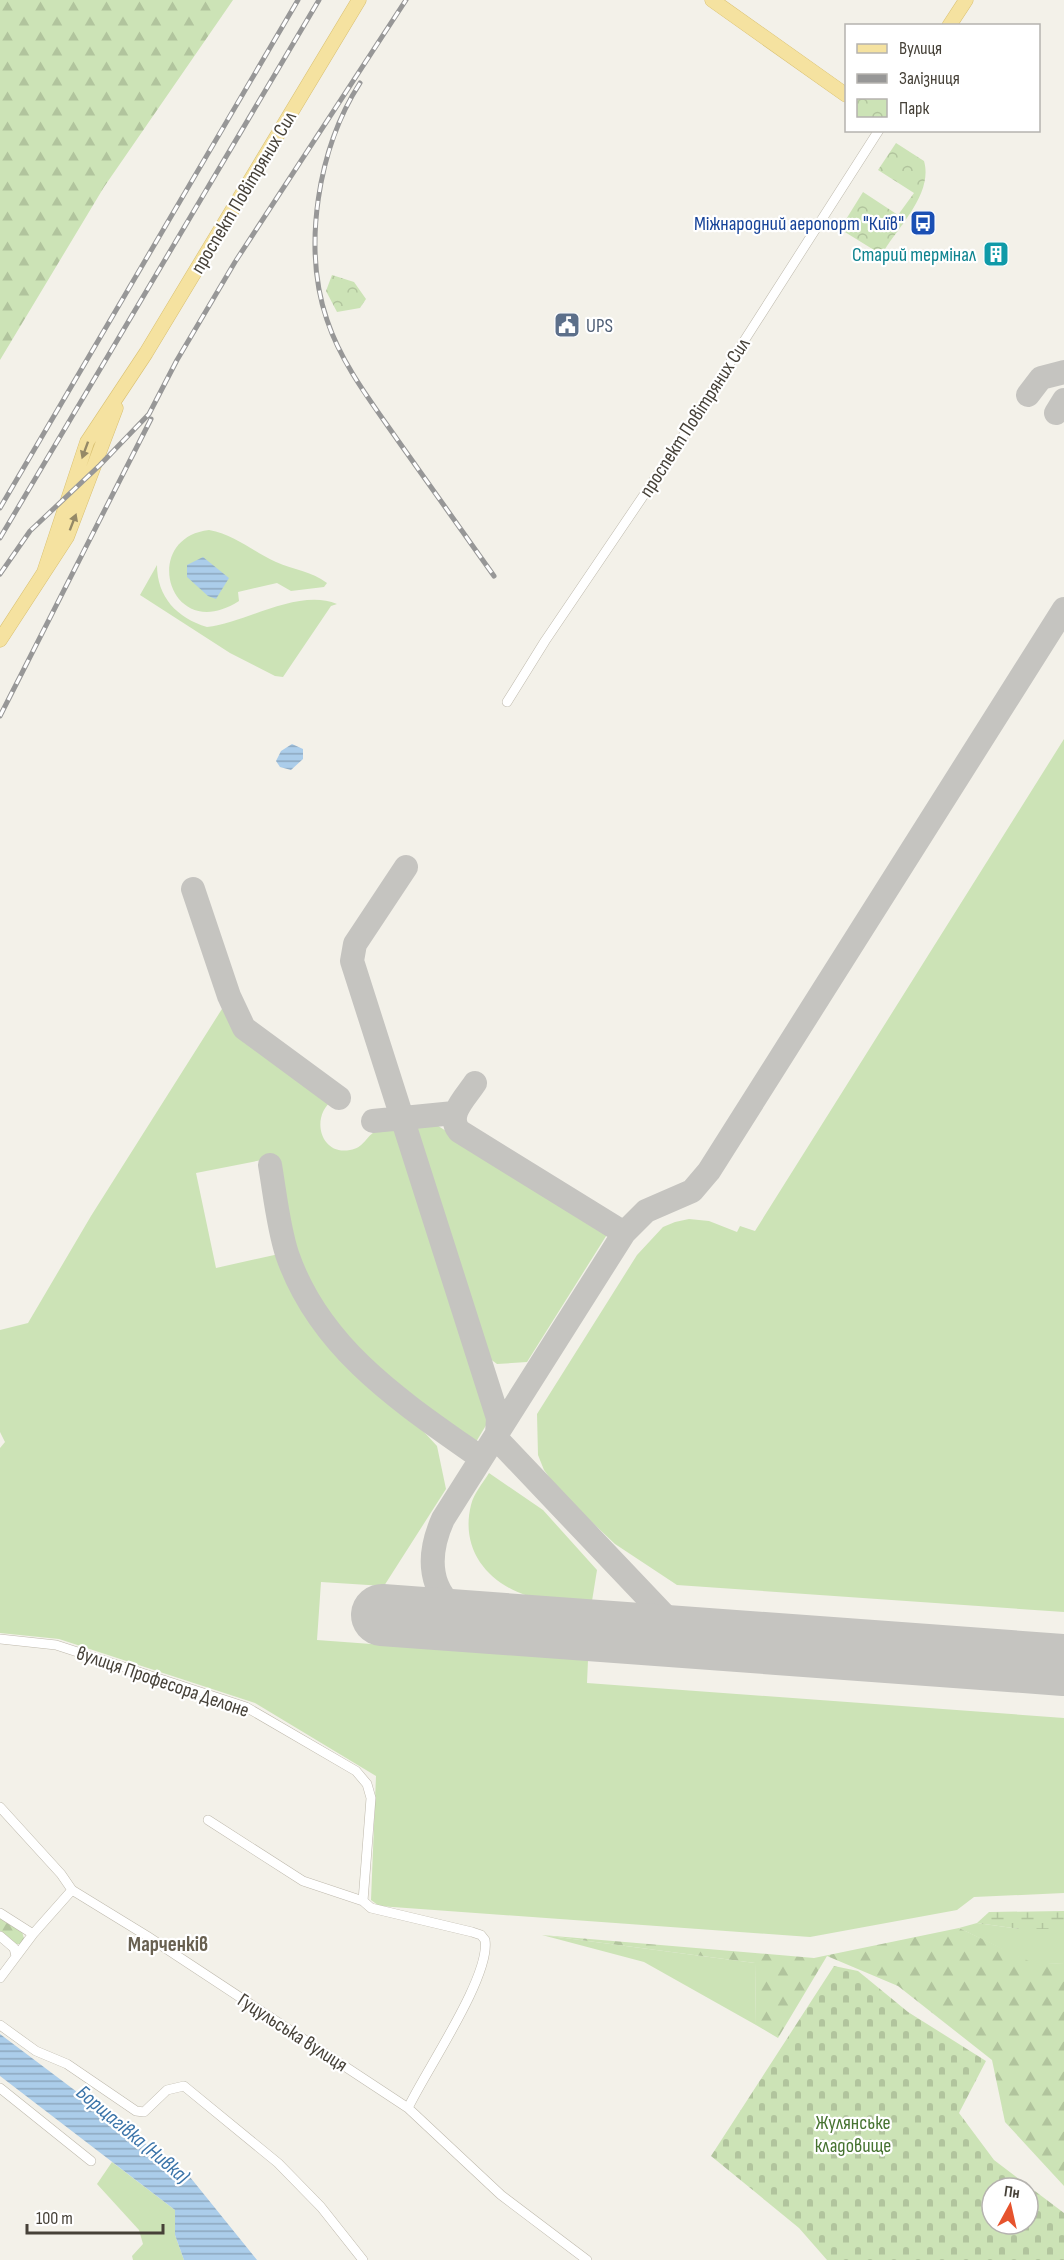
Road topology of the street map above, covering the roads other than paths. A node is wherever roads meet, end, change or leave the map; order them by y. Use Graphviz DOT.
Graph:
graph roads {
  1 [pos="359,0"];
  2 [pos="712,0"];
  3 [pos="966,0"];
  4 [pos="950,24"];
  5 [pos="845,93"];
  6 [pos="878,132"];
  7 [pos="0,640"];
  8 [pos="507,702"];
  9 [pos="0,1639"];
  10 [pos="0,1807"];
  11 [pos="208,1820"];
  12 [pos="72,1890"];
  13 [pos="363,1901"];
  14 [pos="0,1913"];
  15 [pos="33,1934"];
  16 [pos="0,1936"];
  17 [pos="16,1956"];
  18 [pos="0,1978"];
  19 [pos="0,2025"];
  20 [pos="0,2088"];
  21 [pos="408,2108"];
  22 [pos="92,2160"];
  23 [pos="363,2260"];
  24 [pos="587,2260"];
  1 -- 7 [label="main road, проспект Повітряних Сил"];
  2 -- 5 [label="main road"];
  3 -- 4 [label="main road"];
  6 -- 8 [label="street, проспект Повітряних Сил"];
  9 -- 13 [label="street, вулиця Професора Делоне"];
  10 -- 12 [label="street, Гуцульська вулиця"];
  11 -- 13 [label="street"];
  12 -- 15 [label="street"];
  12 -- 21 [label="street, Гуцульська вулиця"];
  13 -- 21 [label="street"];
  14 -- 15 [label="street"];
  15 -- 17 [label="street"];
  16 -- 17 [label="street"];
  17 -- 18 [label="street"];
  19 -- 23 [label="street"];
  20 -- 22 [label="street"];
  21 -- 24 [label="street, Гуцульська вулиця"];
}
